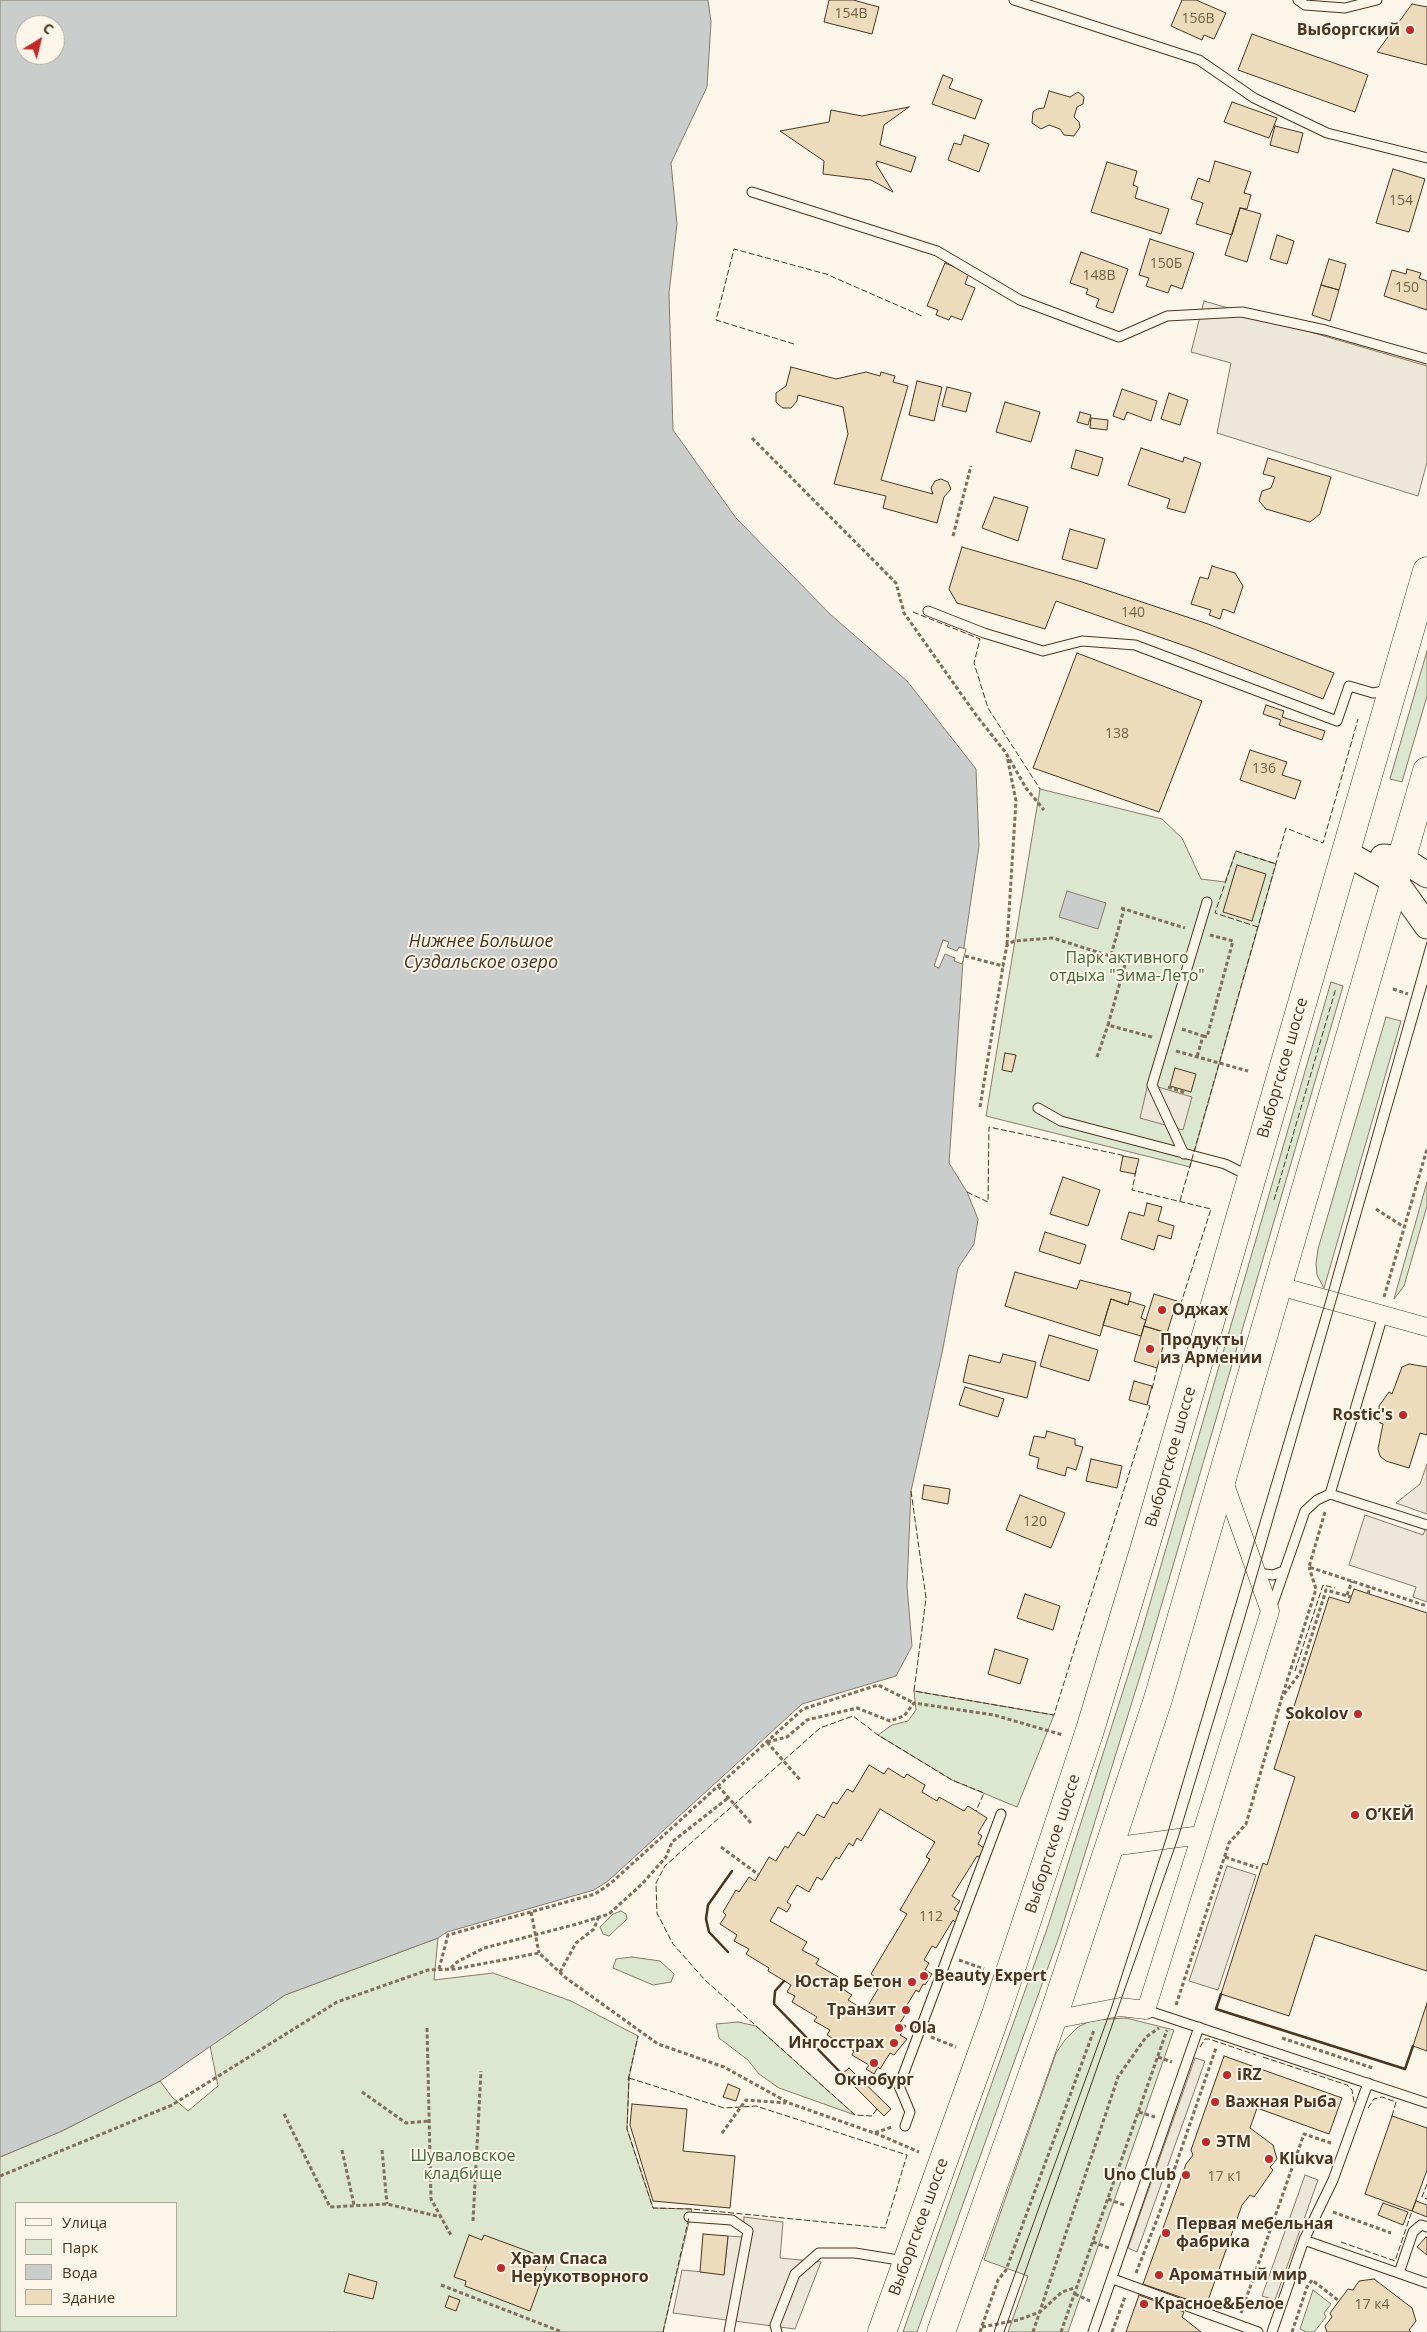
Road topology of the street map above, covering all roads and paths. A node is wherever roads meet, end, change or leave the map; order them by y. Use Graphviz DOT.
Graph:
graph roads {
  1 [pos="1014,0"];
  2 [pos="1298,0"];
  3 [pos="1377,0"];
  4 [pos="1427,158"];
  5 [pos="752,192"];
  6 [pos="1427,359"];
  7 [pos="752,438"];
  8 [pos="971,466"];
  9 [pos="953,536"];
  10 [pos="1427,571"];
  11 [pos="928,611"];
  12 [pos="1393,689"];
  13 [pos="1006,753"];
  14 [pos="1427,771"];
  15 [pos="1044,810"];
  16 [pos="1346,853"];
  17 [pos="1399,870"];
  18 [pos="1427,875"];
  19 [pos="1207,902"];
  20 [pos="1427,926"];
  21 [pos="1198,932"];
  22 [pos="1007,945"];
  23 [pos="1111,955"];
  24 [pos="965,956"];
  25 [pos="1003,966"];
  26 [pos="1393,989"];
  27 [pos="1408,994"];
  28 [pos="1108,1024"];
  29 [pos="1170,1026"];
  30 [pos="1203,1036"];
  31 [pos="1165,1044"];
  32 [pos="1097,1057"];
  33 [pos="1197,1057"];
  34 [pos="1248,1071"];
  35 [pos="980,1107"];
  36 [pos="1038,1108"];
  37 [pos="1427,1149"];
  38 [pos="1184,1154"];
  39 [pos="1252,1177"];
  40 [pos="1376,1209"];
  41 [pos="1404,1227"];
  42 [pos="1279,1286"];
  43 [pos="1381,1315"];
  44 [pos="1427,1327"];
  45 [pos="1223,1478"];
  46 [pos="1330,1494"];
  47 [pos="1427,1525"];
  48 [pos="1309,1567"];
  49 [pos="1284,1571"];
  50 [pos="1258,1573"];
  51 [pos="1352,1581"];
  52 [pos="1370,1587"];
  53 [pos="1368,1594"];
  54 [pos="1427,1606"];
  55 [pos="1270,1611"];
  56 [pos="1282,1697"];
  57 [pos="914,1703"];
  58 [pos="1063,1735"];
  59 [pos="766,1742"];
  60 [pos="801,1781"];
  61 [pos="718,1786"];
  62 [pos="728,1798"];
  63 [pos="1001,1814"];
  64 [pos="750,1823"];
  65 [pos="1201,1835"];
  66 [pos="721,1847"];
  67 [pos="1111,1847"];
  68 [pos="1225,1857"];
  69 [pos="1258,1868"];
  70 [pos="758,1875"];
  71 [pos="531,1912"];
  72 [pos="598,1917"];
  73 [pos="536,1935"];
  74 [pos="539,1953"];
  75 [pos="948,1956"];
  76 [pos="439,1969"];
  77 [pos="451,1969"];
  78 [pos="984,1969"];
  79 [pos="560,1972"];
  80 [pos="1146,2010"];
  81 [pos="1102,2011"];
  82 [pos="1171,2019"];
  83 [pos="1052,2020"];
  84 [pos="427,2028"];
  85 [pos="1199,2028"];
  86 [pos="919,2032"];
  87 [pos="956,2048"];
  88 [pos="1224,2050"];
  89 [pos="481,2072"];
  90 [pos="1368,2084"];
  91 [pos="362,2092"];
  92 [pos="789,2103"];
  93 [pos="1427,2103"];
  94 [pos="284,2114"];
  95 [pos="429,2121"];
  96 [pos="905,2126"];
  97 [pos="892,2127"];
  98 [pos="722,2132"];
  99 [pos="874,2133"];
  100 [pos="1335,2135"];
  101 [pos="342,2150"];
  102 [pos="382,2150"];
  103 [pos="918,2152"];
  104 [pos="0,2176"];
  105 [pos="387,2204"];
  106 [pos="354,2205"];
  107 [pos="1320,2207"];
  108 [pos="441,2217"];
  109 [pos="689,2217"];
  110 [pos="473,2221"];
  111 [pos="1427,2227"];
  112 [pos="1391,2233"];
  113 [pos="452,2237"];
  114 [pos="1304,2240"];
  115 [pos="907,2262"];
  116 [pos="1399,2273"];
  117 [pos="1113,2279"];
  118 [pos="1427,2284"];
  119 [pos="441,2285"];
  120 [pos="1129,2285"];
  121 [pos="1077,2287"];
  122 [pos="1339,2301"];
  123 [pos="1040,2312"];
  124 [pos="1237,2324"];
  125 [pos="981,2327"];
  126 [pos="562,2332"];
  127 [pos="729,2332"];
  128 [pos="777,2332"];
  129 [pos="882,2332"];
  130 [pos="941,2332"];
  131 [pos="980,2332"];
  132 [pos="1033,2332"];
  133 [pos="1061,2332"];
  134 [pos="1093,2332"];
  135 [pos="1112,2332"];
  136 [pos="1258,2332"];
  137 [pos="1272,2332"];
  138 [pos="1292,2332"];
  1 -- 4 [label="lane"];
  2 -- 3 [label="lane"];
  5 -- 6 [label="lane"];
  7 -- 13 [label="path"];
  8 -- 9 [label="path"];
  10 -- 12 [label="main road, Выборгское шоссе"];
  11 -- 12 [label="lane"];
  12 -- 16 [label="main road, Выборгское шоссе"];
  13 -- 15 [label="path"];
  13 -- 22 [label="path"];
  14 -- 17 [label="main road"];
  16 -- 17 [label="main road"];
  16 -- 39 [label="main road, Выборгское шоссе"];
  17 -- 18 [label="main road"];
  17 -- 20 [label="main road"];
  17 -- 42 [label="main road"];
  19 -- 21 [label="lane"];
  21 -- 23 [label="path"];
  21 -- 29 [label="lane"];
  21 -- 30 [label="path"];
  22 -- 23 [label="path"];
  22 -- 25 [label="path"];
  23 -- 28 [label="path"];
  24 -- 25 [label="path"];
  25 -- 35 [label="path"];
  26 -- 27 [label="path"];
  28 -- 31 [label="path"];
  28 -- 32 [label="path"];
  29 -- 30 [label="path"];
  29 -- 31 [label="lane"];
  30 -- 33 [label="path"];
  31 -- 33 [label="path"];
  31 -- 38 [label="lane"];
  33 -- 34 [label="path"];
  36 -- 38 [label="lane"];
  37 -- 41 [label="path"];
  38 -- 39 [label="lane"];
  39 -- 115 [label="main road, Выборгское шоссе"];
  40 -- 41 [label="path"];
  41 -- 43 [label="path"];
  42 -- 43 [label="street"];
  42 -- 45 [label="main road"];
  43 -- 44 [label="street"];
  43 -- 46 [label="lane"];
  45 -- 50 [label="street"];
  45 -- 67 [label="main road"];
  46 -- 47 [label="lane"];
  46 -- 48 [label="path"];
  46 -- 49 [label="lane"];
  48 -- 51 [label="path"];
  48 -- 56 [label="path"];
  49 -- 50 [label="lane"];
  49 -- 55 [label="lane"];
  50 -- 55 [label="street"];
  51 -- 52 [label="path"];
  51 -- 56 [label="path"];
  52 -- 53 [label="path"];
  52 -- 54 [label="path"];
  55 -- 65 [label="street"];
  56 -- 68 [label="path"];
  57 -- 58 [label="path"];
  57 -- 59 [label="path"];
  57 -- 59 [label="path"];
  59 -- 60 [label="path"];
  59 -- 61 [label="path"];
  61 -- 62 [label="path"];
  61 -- 71 [label="path"];
  62 -- 64 [label="path"];
  62 -- 72 [label="path"];
  63 -- 75 [label="lane"];
  65 -- 67 [label="street"];
  65 -- 80 [label="street"];
  66 -- 70 [label="path"];
  67 -- 83 [label="main road"];
  68 -- 69 [label="path"];
  68 -- 82 [label="path"];
  71 -- 73 [label="path"];
  71 -- 76 [label="path"];
  72 -- 73 [label="path"];
  72 -- 79 [label="path"];
  73 -- 74 [label="path"];
  73 -- 77 [label="path"];
  74 -- 77 [label="path"];
  74 -- 79 [label="path"];
  75 -- 78 [label="path"];
  75 -- 86 [label="lane"];
  76 -- 77 [label="path"];
  76 -- 104 [label="path"];
  79 -- 92 [label="path"];
  80 -- 81 [label="street"];
  80 -- 82 [label="lane"];
  81 -- 83 [label="street"];
  81 -- 125 [label="path"];
  82 -- 85 [label="lane"];
  82 -- 121 [label="path"];
  82 -- 123 [label="path"];
  83 -- 130 [label="main road"];
  84 -- 95 [label="path"];
  85 -- 90 [label="lane"];
  85 -- 117 [label="lane"];
  86 -- 87 [label="path"];
  86 -- 96 [label="lane"];
  88 -- 120 [label="path"];
  89 -- 110 [label="path"];
  90 -- 93 [label="lane"];
  90 -- 107 [label="lane"];
  91 -- 95 [label="path"];
  92 -- 98 [label="path"];
  92 -- 99 [label="path"];
  94 -- 106 [label="path"];
  95 -- 108 [label="path"];
  97 -- 99 [label="path"];
  99 -- 103 [label="path"];
  100 -- 124 [label="path"];
  101 -- 106 [label="path"];
  102 -- 105 [label="path"];
  105 -- 106 [label="path"];
  105 -- 108 [label="path"];
  107 -- 112 [label="path"];
  107 -- 114 [label="lane"];
  108 -- 113 [label="path"];
  109 -- 127 [label="lane"];
  111 -- 116 [label="lane"];
  114 -- 116 [label="lane"];
  114 -- 137 [label="lane"];
  115 -- 128 [label="lane"];
  115 -- 129 [label="main road, Выборгское шоссе"];
  116 -- 118 [label="lane"];
  117 -- 120 [label="lane"];
  117 -- 134 [label="lane"];
  119 -- 126 [label="path"];
  120 -- 124 [label="lane"];
  120 -- 135 [label="path"];
  121 -- 123 [label="path"];
  121 -- 133 [label="path"];
  122 -- 138 [label="path"];
  123 -- 125 [label="path"];
  123 -- 132 [label="path"];
  124 -- 136 [label="lane"];
  125 -- 131 [label="path"];
}
